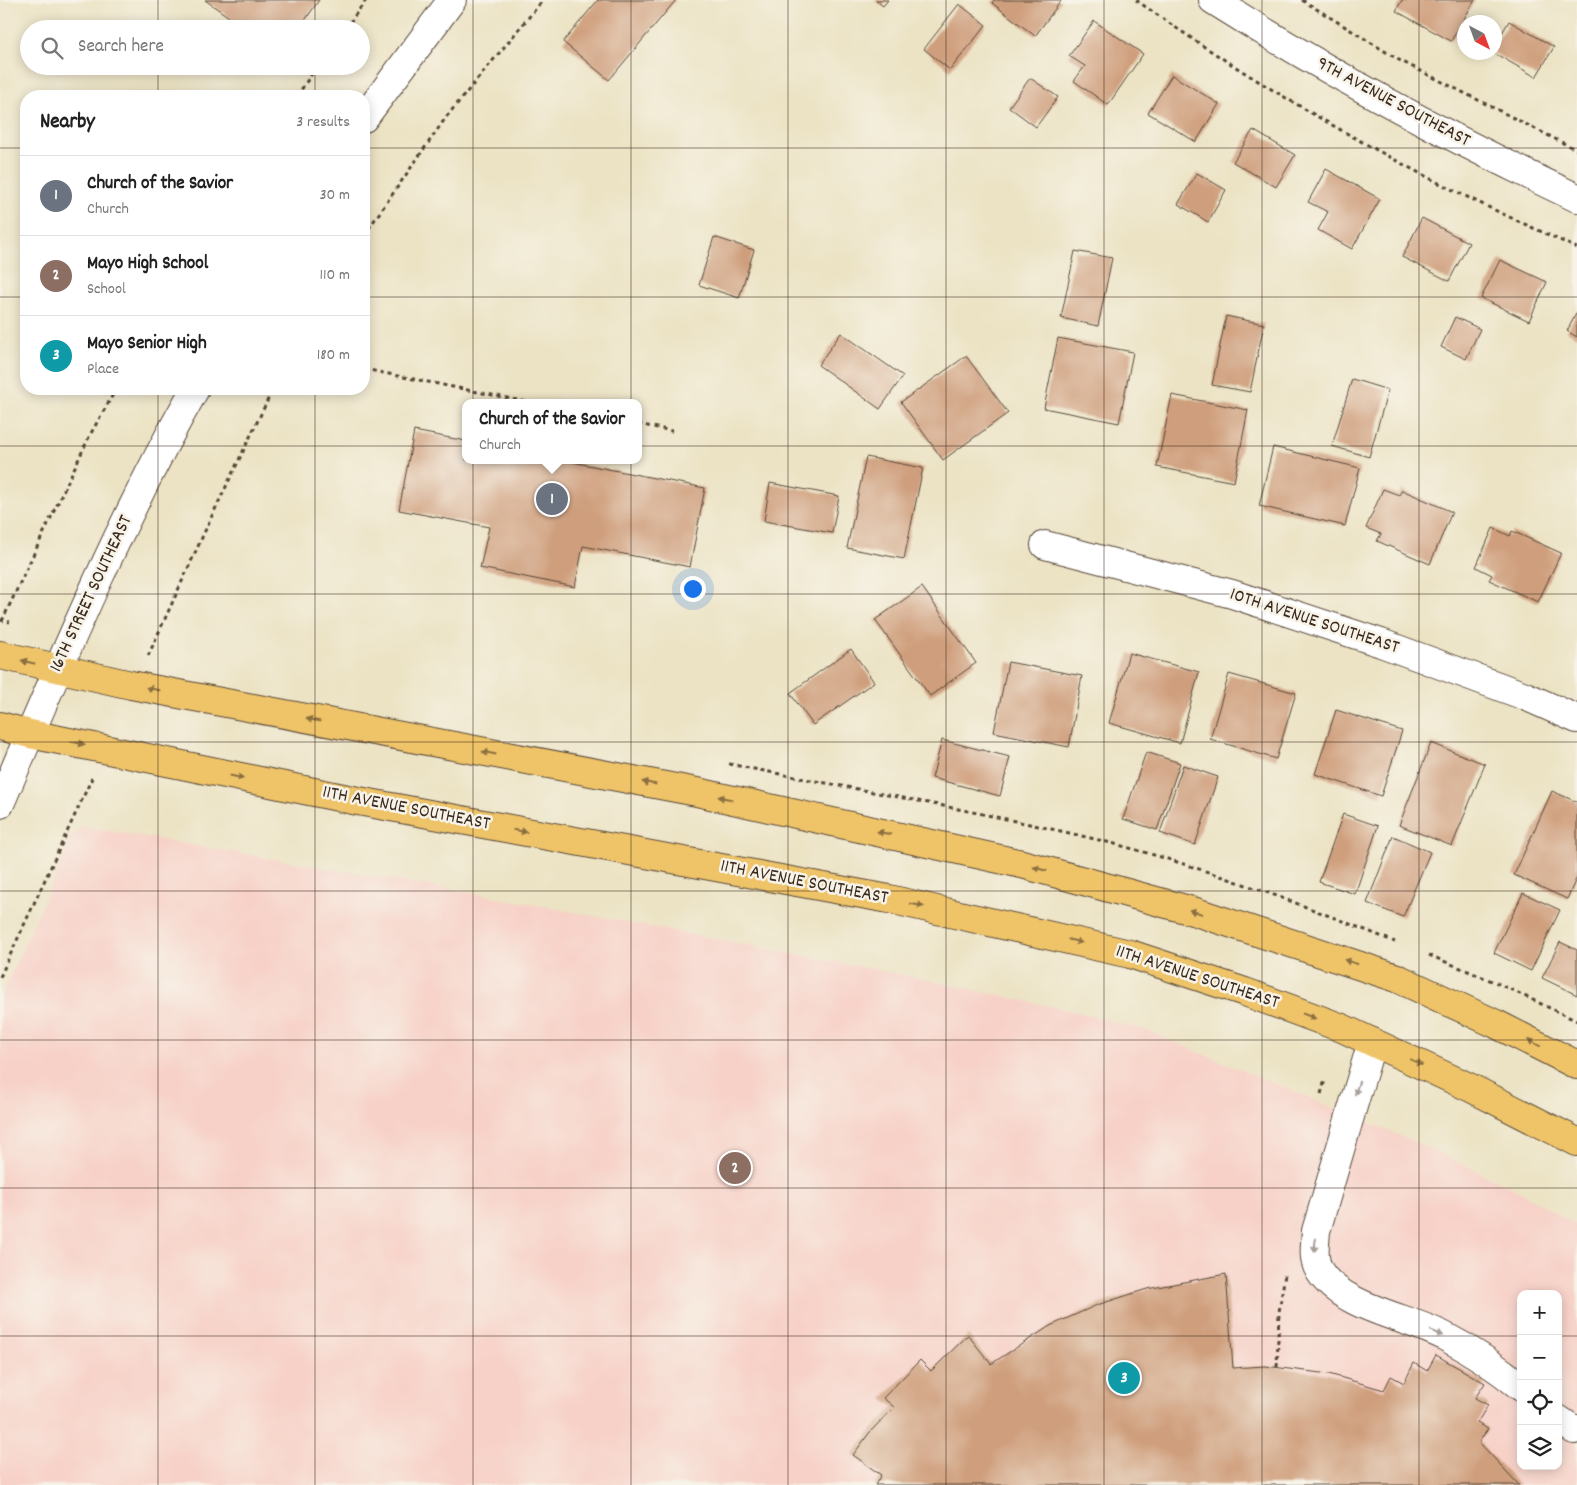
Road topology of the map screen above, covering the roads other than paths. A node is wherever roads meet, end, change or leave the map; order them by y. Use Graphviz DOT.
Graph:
graph roads {
  1 [pos="452,0"];
  2 [pos="1213,0"];
  3 [pos="370,110"];
  4 [pos="1577,198"];
  5 [pos="192,395"];
  6 [pos="1045,545"];
  7 [pos="0,655"];
  8 [pos="56,669"];
  9 [pos="1577,719"];
  10 [pos="0,726"];
  11 [pos="30,734"];
  12 [pos="0,804"];
  13 [pos="1372,1042"];
  14 [pos="1577,1065"];
  15 [pos="1577,1142"];
  16 [pos="1517,1385"];
  17 [pos="1562,1422"];
  18 [pos="1577,1429"];
  1 -- 3 [label="street"];
  2 -- 4 [label="street, 9TH AVENUE SOUTHEAST"];
  5 -- 8 [label="street, 16TH STREET SOUTHEAST"];
  6 -- 9 [label="street, 10TH AVENUE SOUTHEAST"];
  8 -- 7 [label="main road, one-way"];
  8 -- 11 [label="street, 16TH STREET SOUTHEAST"];
  14 -- 8 [label="main road, one-way"];
  10 -- 11 [label="main road, 11TH AVENUE SOUTHEAST"];
  11 -- 12 [label="street, 16TH STREET SOUTHEAST"];
  11 -- 13 [label="main road, 11TH AVENUE SOUTHEAST, one-way"];
  13 -- 15 [label="main road, 11TH AVENUE SOUTHEAST, one-way"];
  13 -- 16 [label="street, one-way"];
  17 -- 18 [label="street"];
}
